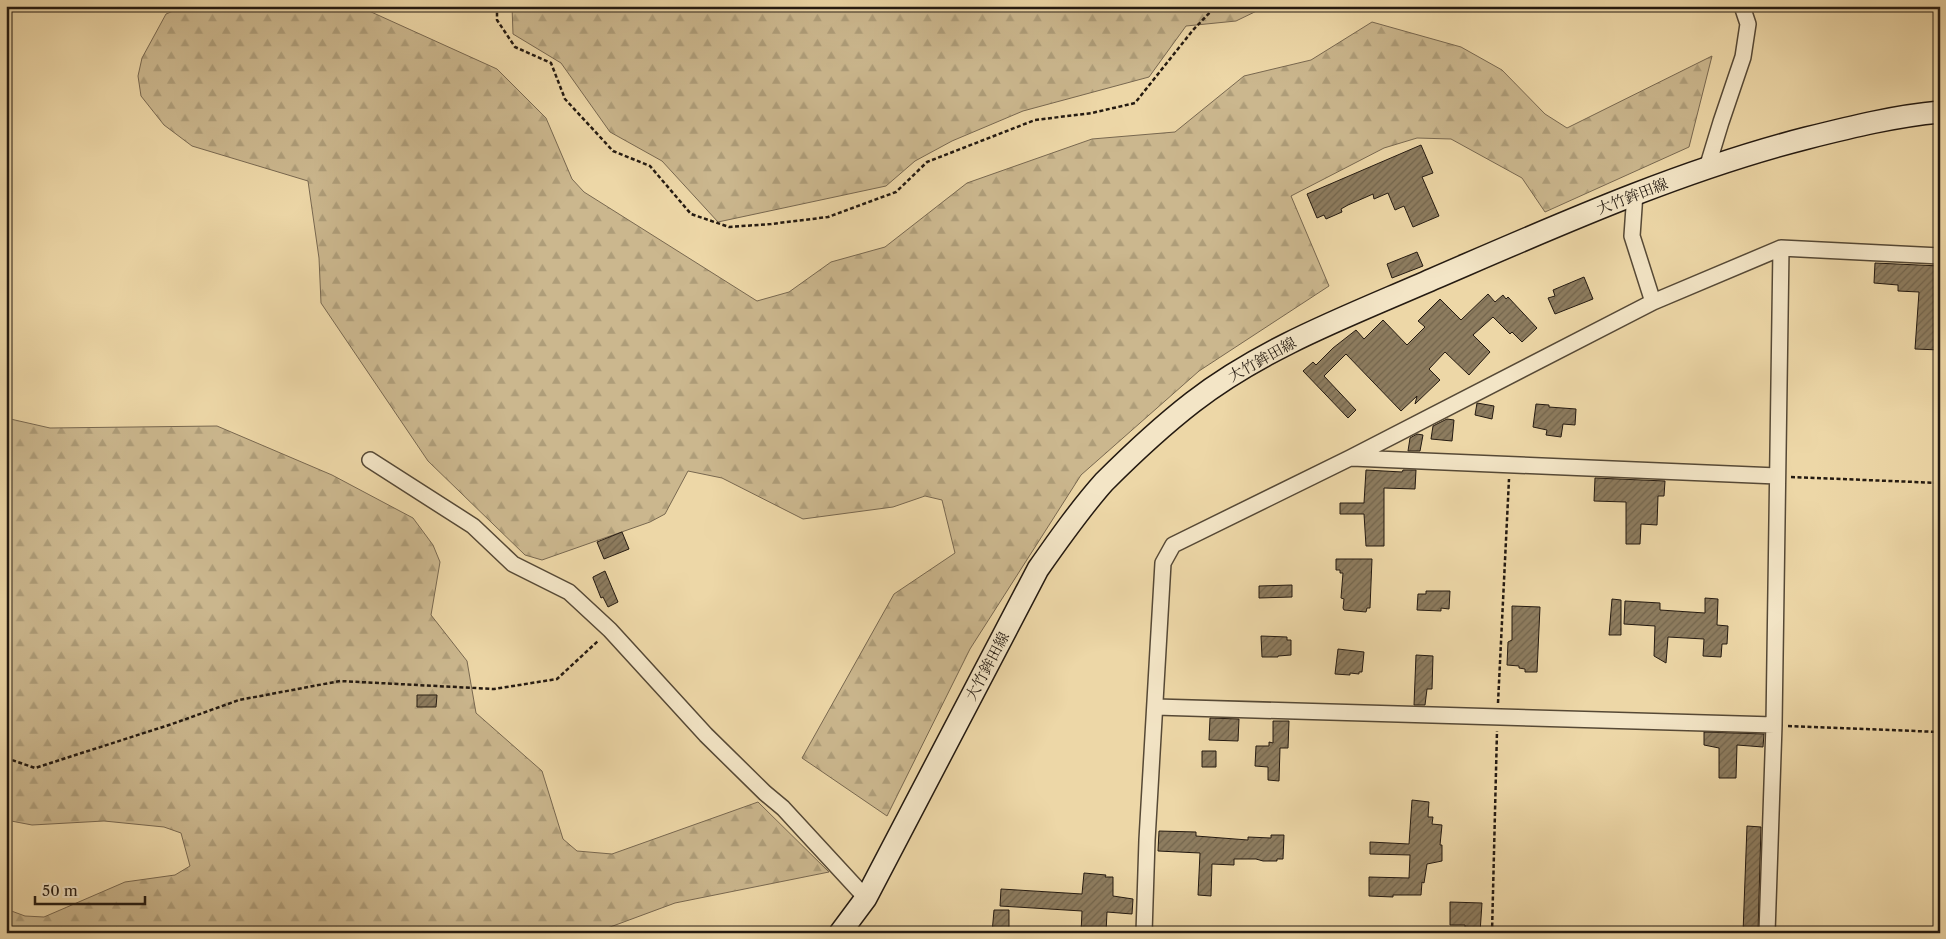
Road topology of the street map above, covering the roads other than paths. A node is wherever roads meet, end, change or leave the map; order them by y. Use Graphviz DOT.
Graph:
graph roads {
  1 [pos="1742,6"];
  2 [pos="1940,112"];
  3 [pos="1707,168"];
  4 [pos="1635,193"];
  5 [pos="1781,248"];
  6 [pos="1940,256"];
  7 [pos="1653,302"];
  8 [pos="1350,458"];
  9 [pos="370,460"];
  10 [pos="1777,476"];
  11 [pos="1156,708"];
  12 [pos="1774,725"];
  13 [pos="866,898"];
  14 [pos="840,933"];
  15 [pos="1144,933"];
  16 [pos="1767,933"];
  1 -- 3 [label="street"];
  2 -- 3 [label="main road, 大竹鉾田線"];
  3 -- 4 [label="main road, 大竹鉾田線"];
  4 -- 7 [label="street"];
  4 -- 13 [label="main road, 大竹鉾田線"];
  5 -- 6 [label="street"];
  5 -- 7 [label="street"];
  5 -- 10 [label="street"];
  7 -- 8 [label="street"];
  8 -- 10 [label="street"];
  8 -- 11 [label="street"];
  9 -- 13 [label="street"];
  10 -- 12 [label="street"];
  11 -- 12 [label="street"];
  11 -- 15 [label="street"];
  12 -- 16 [label="street"];
  13 -- 14 [label="main road, 大竹鉾田線"];
}
